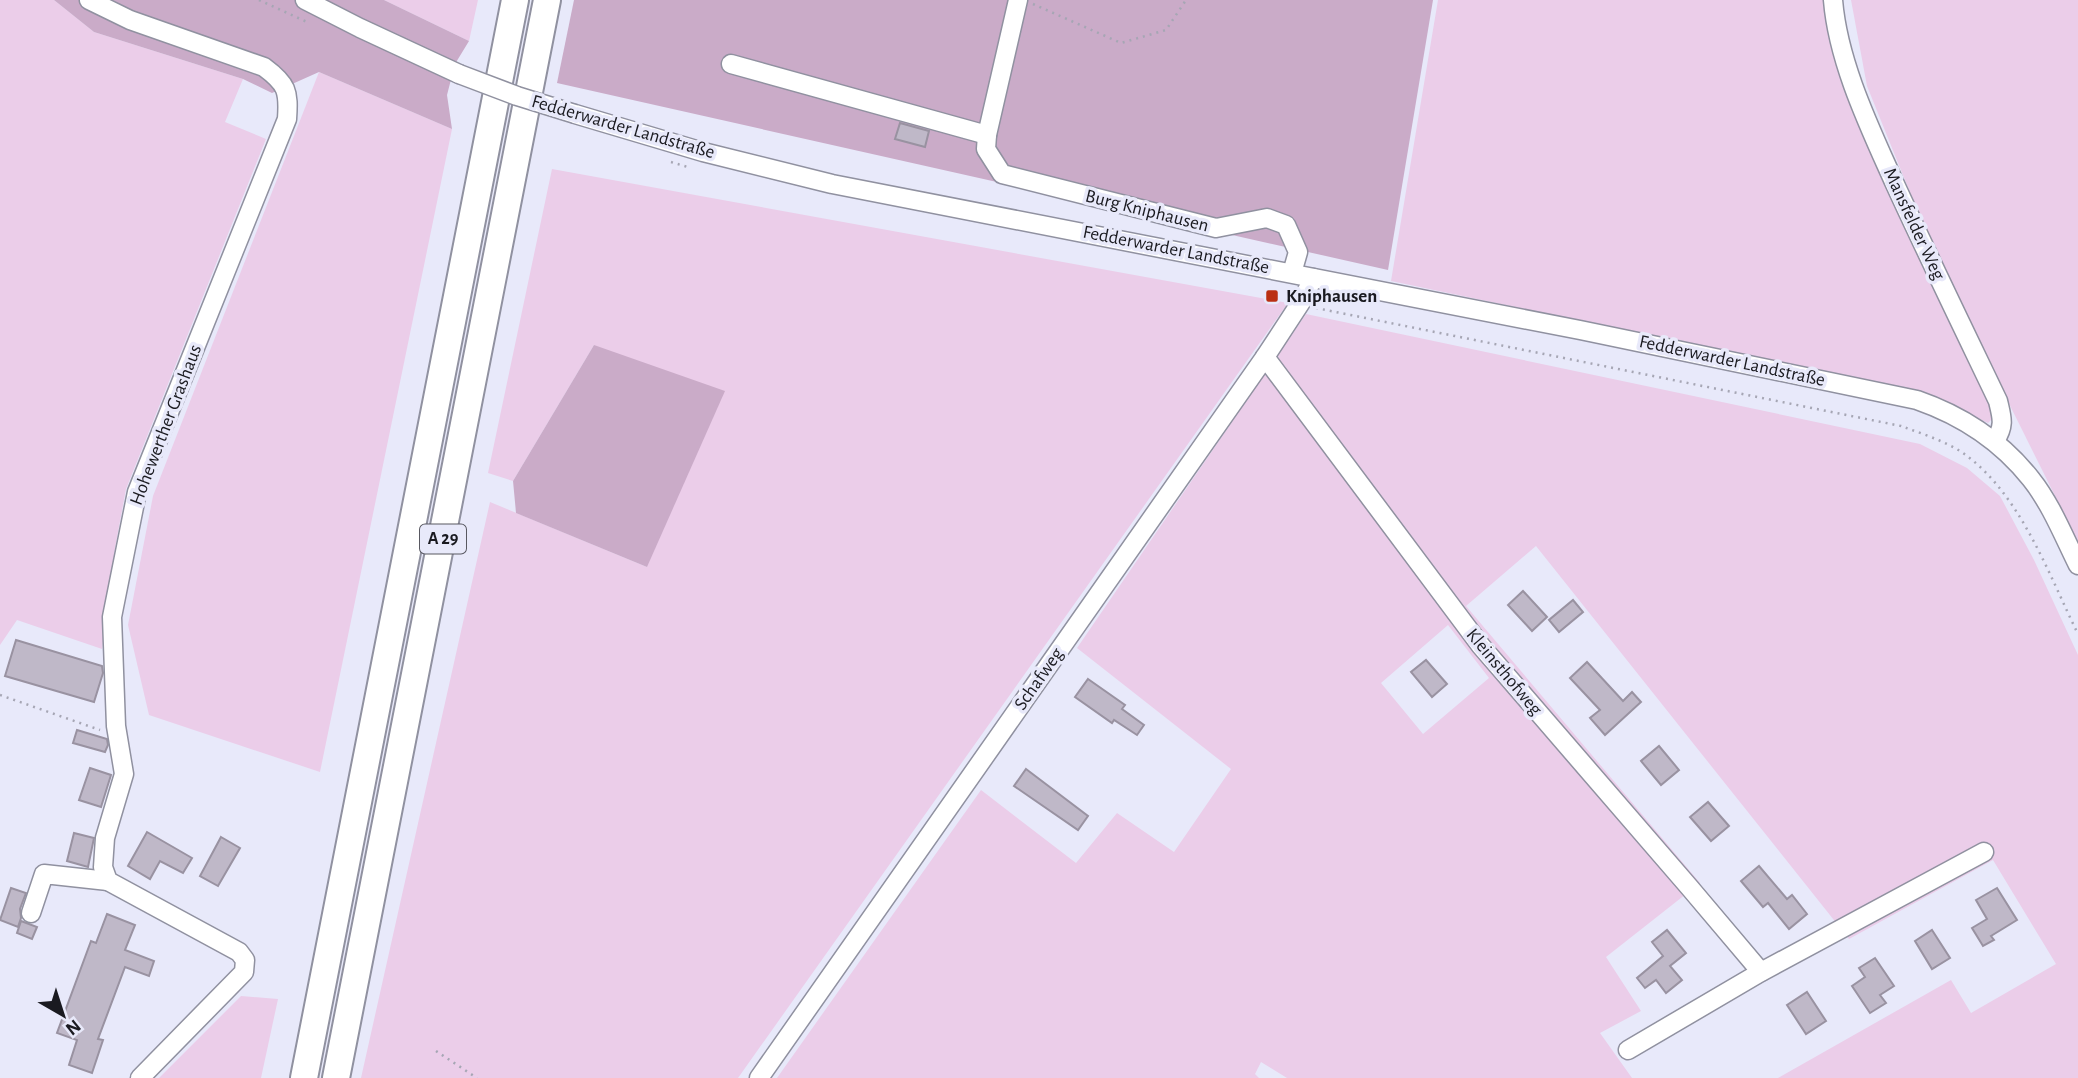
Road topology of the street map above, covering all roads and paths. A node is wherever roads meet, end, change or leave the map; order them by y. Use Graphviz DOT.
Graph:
graph roads {
  1 [pos="89,0"];
  2 [pos="305,0"];
  3 [pos="515,0"];
  4 [pos="547,0"];
  5 [pos="1021,0"];
  6 [pos="1186,0"];
  7 [pos="1833,0"];
  8 [pos="731,65"];
  9 [pos="987,135"];
  10 [pos="1292,273"];
  11 [pos="1313,278"];
  12 [pos="1303,299"];
  13 [pos="1265,357"];
  14 [pos="1995,441"];
  15 [pos="2078,565"];
  16 [pos="2078,634"];
  17 [pos="0,695"];
  18 [pos="116,726"];
  19 [pos="1984,852"];
  20 [pos="108,881"];
  21 [pos="31,913"];
  22 [pos="1760,972"];
  23 [pos="1628,1050"];
  24 [pos="436,1051"];
  25 [pos="140,1078"];
  26 [pos="304,1078"];
  27 [pos="337,1078"];
  28 [pos="477,1078"];
  29 [pos="759,1078"];
  1 -- 18 [label="street, Hohewerther Grashaus"];
  2 -- 10 [label="street, Fedderwarder Landstraße, bridge"];
  3 -- 26 [label="highway, A 29"];
  4 -- 27 [label="highway, A 29"];
  5 -- 6 [label="path"];
  5 -- 9 [label="street"];
  7 -- 14 [label="street, Mansfelder Weg"];
  8 -- 9 [label="street"];
  9 -- 10 [label="street, Burg Kniphausen"];
  10 -- 11 [label="street, Fedderwarder Landstraße"];
  11 -- 12 [label="street, Schafweg"];
  11 -- 14 [label="street, Fedderwarder Landstraße"];
  12 -- 13 [label="street, Schafweg"];
  12 -- 16 [label="path"];
  13 -- 22 [label="street, Kleinsthofweg"];
  13 -- 29 [label="street, Schafweg"];
  14 -- 15 [label="street, Fedderwarder Landstraße"];
  17 -- 18 [label="path"];
  18 -- 20 [label="street, Hohewerther Grashaus"];
  19 -- 22 [label="street"];
  20 -- 21 [label="street"];
  20 -- 25 [label="street"];
  22 -- 23 [label="street"];
  24 -- 28 [label="path"];
}
